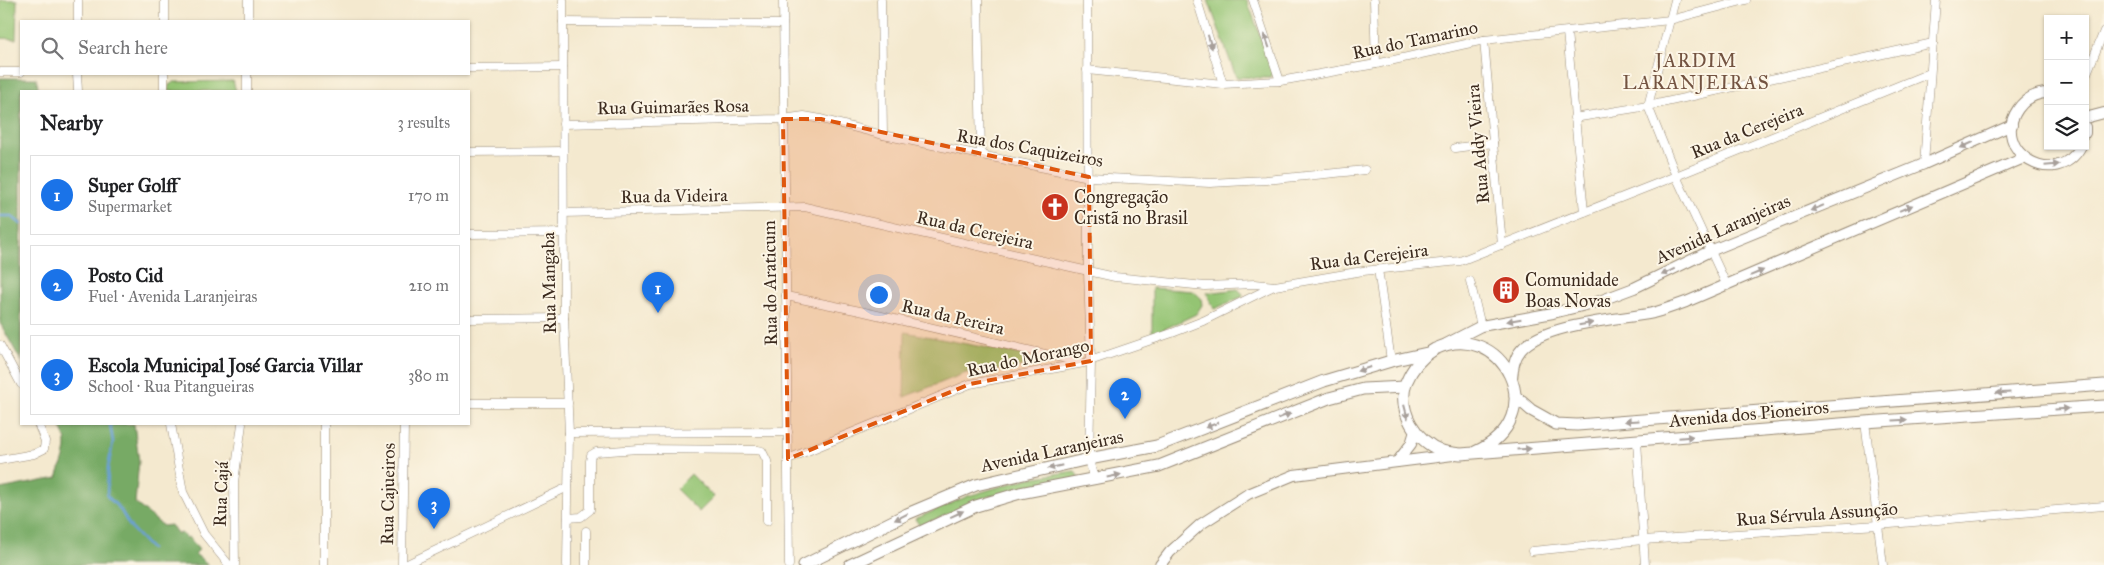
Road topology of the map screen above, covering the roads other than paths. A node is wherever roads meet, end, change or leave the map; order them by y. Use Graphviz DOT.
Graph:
graph roads {
  1 [pos="78,0"];
  2 [pos="165,0"];
  3 [pos="248,0"];
  4 [pos="562,0"];
  5 [pos="783,0"];
  6 [pos="880,0"];
  7 [pos="978,0"];
  8 [pos="1088,0"];
  9 [pos="1197,0"];
  10 [pos="1253,0"];
  11 [pos="1374,0"];
  12 [pos="1675,0"];
  13 [pos="1746,0"];
  14 [pos="1936,0"];
  15 [pos="78,20"];
  16 [pos="165,20"];
  17 [pos="248,20"];
  18 [pos="1670,20"];
  19 [pos="562,22"];
  20 [pos="783,24"];
  21 [pos="2104,31"];
  22 [pos="1567,32"];
  23 [pos="1484,40"];
  24 [pos="2102,42"];
  25 [pos="1933,43"];
  26 [pos="1376,64"];
  27 [pos="470,68"];
  28 [pos="562,68"];
  29 [pos="1088,70"];
  30 [pos="2089,70"];
  31 [pos="0,72"];
  32 [pos="20,72"];
  33 [pos="1930,73"];
  34 [pos="77,75"];
  35 [pos="164,75"];
  36 [pos="247,75"];
  37 [pos="1280,81"];
  38 [pos="1223,84"];
  39 [pos="78,90"];
  40 [pos="164,90"];
  41 [pos="247,90"];
  42 [pos="2044,94"];
  43 [pos="1648,106"];
  44 [pos="2104,113"];
  45 [pos="2089,117"];
  46 [pos="1574,118"];
  47 [pos="783,119"];
  48 [pos="563,124"];
  49 [pos="2012,125"];
  50 [pos="883,135"];
  51 [pos="1493,143"];
  52 [pos="1455,148"];
  53 [pos="2078,150"];
  54 [pos="563,151"];
  55 [pos="470,152"];
  56 [pos="981,155"];
  57 [pos="2024,158"];
  58 [pos="1924,164"];
  59 [pos="1365,170"];
  60 [pos="1089,176"];
  61 [pos="1676,176"];
  62 [pos="784,209"];
  63 [pos="1584,212"];
  64 [pos="564,213"];
  65 [pos="564,233"];
  66 [pos="470,234"];
  67 [pos="1502,246"];
  68 [pos="1710,251"];
  69 [pos="1378,269"];
  70 [pos="1088,271"];
  71 [pos="1470,281"];
  72 [pos="1275,286"];
  73 [pos="1728,286"];
  74 [pos="786,296"];
  75 [pos="564,318"];
  76 [pos="470,319"];
  77 [pos="1481,326"];
  78 [pos="0,345"];
  79 [pos="1442,346"];
  80 [pos="1428,353"];
  81 [pos="1390,360"];
  82 [pos="1088,362"];
  83 [pos="1512,379"];
  84 [pos="20,382"];
  85 [pos="2104,385"];
  86 [pos="1405,387"];
  87 [pos="1515,396"];
  88 [pos="470,403"];
  89 [pos="568,403"];
  90 [pos="2104,406"];
  91 [pos="1865,422"];
  92 [pos="38,425"];
  93 [pos="171,425"];
  94 [pos="242,425"];
  95 [pos="324,425"];
  96 [pos="404,425"];
  97 [pos="1415,431"];
  98 [pos="788,432"];
  99 [pos="569,433"];
  100 [pos="1637,441"];
  101 [pos="1475,452"];
  102 [pos="1461,454"];
  103 [pos="788,459"];
  104 [pos="1089,459"];
  105 [pos="0,460"];
  106 [pos="1397,462"];
  107 [pos="1094,480"];
  108 [pos="568,487"];
  109 [pos="2104,506"];
  110 [pos="568,518"];
  111 [pos="767,521"];
  112 [pos="1878,525"];
  113 [pos="586,531"];
  114 [pos="1644,540"];
  115 [pos="1532,551"];
  116 [pos="229,565"];
  117 [pos="235,565"];
  118 [pos="324,565"];
  119 [pos="404,565"];
  120 [pos="567,565"];
  121 [pos="586,565"];
  122 [pos="789,565"];
  123 [pos="804,565"];
  124 [pos="850,565"];
  125 [pos="1160,565"];
  126 [pos="1645,565"];
  127 [pos="1883,565"];
  1 -- 15 [label="street"];
  2 -- 16 [label="street"];
  3 -- 17 [label="street"];
  4 -- 19 [label="street, Rua Mangaba"];
  5 -- 20 [label="street, Rua do Araticum"];
  6 -- 50 [label="street"];
  7 -- 56 [label="street"];
  8 -- 29 [label="street"];
  9 -- 38 [label="street, one-way"];
  37 -- 10 [label="street, one-way"];
  11 -- 26 [label="street"];
  12 -- 18 [label="street"];
  13 -- 18 [label="street, Rua do Tamarino"];
  14 -- 25 [label="street"];
  18 -- 22 [label="street, Rua do Tamarino"];
  18 -- 43 [label="street"];
  19 -- 20 [label="street"];
  19 -- 28 [label="street, Rua Mangaba"];
  20 -- 47 [label="street, Rua do Araticum"];
  21 -- 24 [label="street"];
  22 -- 23 [label="street, Rua do Tamarino"];
  22 -- 46 [label="street"];
  23 -- 26 [label="street, Rua do Tamarino"];
  23 -- 51 [label="street, Rua Addy Vieira"];
  24 -- 30 [label="street"];
  25 -- 33 [label="street"];
  25 -- 43 [label="street"];
  26 -- 37 [label="street, Rua do Tamarino"];
  27 -- 28 [label="street"];
  28 -- 48 [label="street, Rua Mangaba"];
  29 -- 38 [label="street, Rua do Tamarino"];
  29 -- 60 [label="street"];
  31 -- 32 [label="street"];
  33 -- 58 [label="street"];
  33 -- 61 [label="street, Rua da Cerejeira"];
  34 -- 39 [label="street"];
  35 -- 40 [label="street"];
  36 -- 41 [label="street"];
  37 -- 38 [label="street, Rua do Tamarino"];
  42 -- 49 [label="street"];
  43 -- 46 [label="street"];
  43 -- 61 [label="street"];
  44 -- 45 [label="street"];
  46 -- 63 [label="street"];
  47 -- 48 [label="street, Rua Guimarães Rosa"];
  47 -- 50 [label="street, Rua dos Caquizeiros"];
  47 -- 62 [label="street, Rua do Araticum"];
  48 -- 54 [label="street, Rua Mangaba"];
  49 -- 57 [label="street"];
  49 -- 58 [label="street, Avenida Laranjeiras, one-way"];
  50 -- 56 [label="street, Rua dos Caquizeiros"];
  51 -- 52 [label="street"];
  51 -- 67 [label="street, Rua Addy Vieira"];
  57 -- 53 [label="street, one-way"];
  54 -- 55 [label="street"];
  54 -- 64 [label="street, Rua Mangaba"];
  56 -- 60 [label="street, Rua dos Caquizeiros"];
  73 -- 57 [label="street, one-way"];
  58 -- 68 [label="street, Avenida Laranjeiras, one-way"];
  59 -- 60 [label="street, Rua dos Caquizeiros"];
  60 -- 70 [label="street"];
  61 -- 63 [label="street, Rua da Cerejeira"];
  61 -- 68 [label="street"];
  62 -- 64 [label="street, Rua da Videira"];
  62 -- 70 [label="street, Rua da Cerejeira"];
  62 -- 74 [label="street, Rua do Araticum"];
  63 -- 67 [label="street, Rua da Cerejeira"];
  64 -- 65 [label="street, Rua Mangaba"];
  65 -- 66 [label="street"];
  65 -- 75 [label="street, Rua Mangaba"];
  67 -- 69 [label="street, Rua da Cerejeira"];
  68 -- 73 [label="street"];
  68 -- 77 [label="street, Avenida Laranjeiras, one-way"];
  69 -- 72 [label="street, Rua da Cerejeira"];
  69 -- 81 [label="street"];
  70 -- 72 [label="street, Rua da Cerejeira"];
  70 -- 82 [label="street"];
  71 -- 77 [label="street"];
  72 -- 82 [label="street, Rua do Morango"];
  83 -- 73 [label="street, one-way"];
  74 -- 82 [label="street, Rua da Pereira"];
  74 -- 98 [label="street, Rua do Araticum"];
  75 -- 76 [label="street"];
  75 -- 89 [label="street, Rua Mangaba"];
  77 -- 79 [label="street, Avenida Laranjeiras"];
  78 -- 84 [label="street"];
  79 -- 80 [label="main road"];
  79 -- 83 [label="main road"];
  80 -- 81 [label="main road, Avenida Laranjeiras"];
  80 -- 86 [label="main road"];
  81 -- 104 [label="main road, Avenida Laranjeiras, one-way"];
  82 -- 103 [label="street, Rua do Morango"];
  82 -- 104 [label="street"];
  83 -- 87 [label="main road"];
  85 -- 87 [label="main road, Avenida dos Pioneiros, one-way"];
  86 -- 97 [label="main road, one-way"];
  107 -- 86 [label="main road, Avenida Laranjeiras, one-way"];
  87 -- 101 [label="main road"];
  88 -- 89 [label="street"];
  89 -- 99 [label="street, Rua Mangaba"];
  91 -- 90 [label="main road, Avenida dos Pioneiros, one-way"];
  100 -- 91 [label="main road, Avenida dos Pioneiros, one-way"];
  91 -- 112 [label="street"];
  92 -- 105 [label="street"];
  93 -- 116 [label="street"];
  94 -- 117 [label="street, Rua Cajá"];
  95 -- 118 [label="street"];
  96 -- 119 [label="street, Rua Cajueiros"];
  97 -- 102 [label="main road"];
  97 -- 106 [label="street"];
  98 -- 99 [label="street"];
  98 -- 103 [label="street, Rua do Araticum"];
  99 -- 108 [label="street, Rua Mangaba"];
  101 -- 100 [label="main road, Avenida dos Pioneiros, one-way"];
  100 -- 114 [label="street"];
  101 -- 102 [label="main road, Avenida dos Pioneiros"];
  102 -- 106 [label="street, Avenida dos Pioneiros"];
  103 -- 122 [label="street, Rua do Araticum"];
  104 -- 107 [label="street"];
  104 -- 123 [label="main road, Avenida Laranjeiras, one-way"];
  106 -- 125 [label="street, Avenida dos Pioneiros"];
  124 -- 107 [label="main road, Avenida Laranjeiras, one-way"];
  108 -- 110 [label="street, Rua Mangaba"];
  108 -- 119 [label="street"];
  109 -- 112 [label="street, Rua Sérvula Assunção"];
  110 -- 111 [label="street"];
  110 -- 120 [label="street, Rua Mangaba"];
  112 -- 114 [label="street, Rua Sérvula Assunção"];
  112 -- 127 [label="street"];
  113 -- 121 [label="street"];
  114 -- 115 [label="street, Rua Sérvula Assunção"];
  114 -- 126 [label="street"];
}
